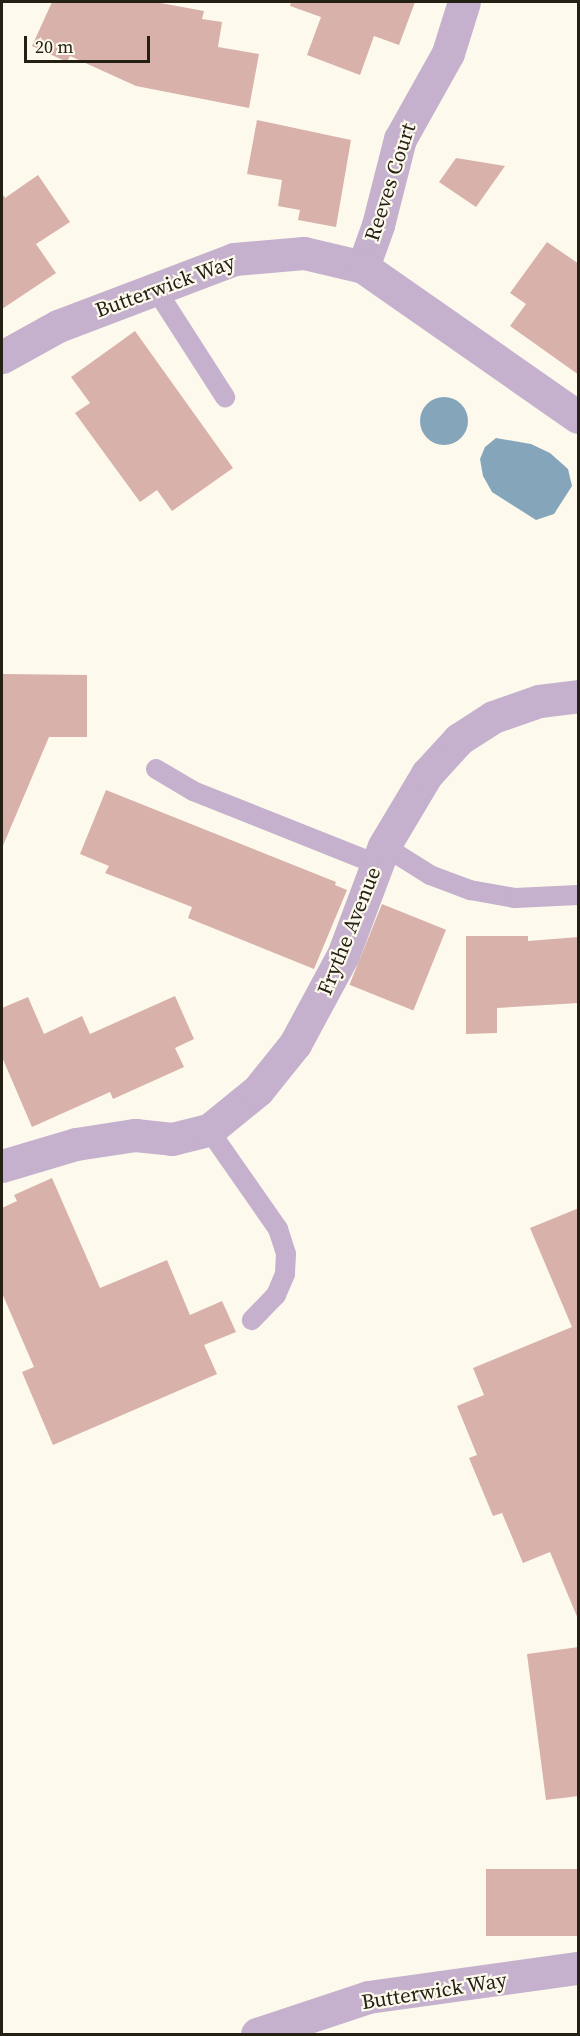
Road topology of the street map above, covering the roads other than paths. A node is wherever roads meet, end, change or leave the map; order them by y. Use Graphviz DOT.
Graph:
graph roads {
  1 [pos="464,2"];
  2 [pos="363,267"];
  3 [pos="155,288"];
  4 [pos="2,357"];
  5 [pos="225,397"];
  6 [pos="579,417"];
  7 [pos="579,696"];
  8 [pos="156,769"];
  9 [pos="380,855"];
  10 [pos="579,895"];
  11 [pos="209,1130"];
  12 [pos="2,1166"];
  13 [pos="252,1320"];
  14 [pos="579,1968"];
  15 [pos="258,2034"];
  1 -- 2 [label="street, Reeves Court"];
  2 -- 3 [label="street, Butterwick Way"];
  2 -- 6 [label="street, Butterwick Way"];
  3 -- 4 [label="street, Butterwick Way"];
  3 -- 5 [label="lane"];
  7 -- 9 [label="street, Frythe Avenue"];
  8 -- 9 [label="lane"];
  9 -- 10 [label="lane"];
  9 -- 11 [label="street, Frythe Avenue"];
  11 -- 12 [label="street, Frythe Avenue"];
  11 -- 13 [label="lane"];
  14 -- 15 [label="street, Butterwick Way"];
}
